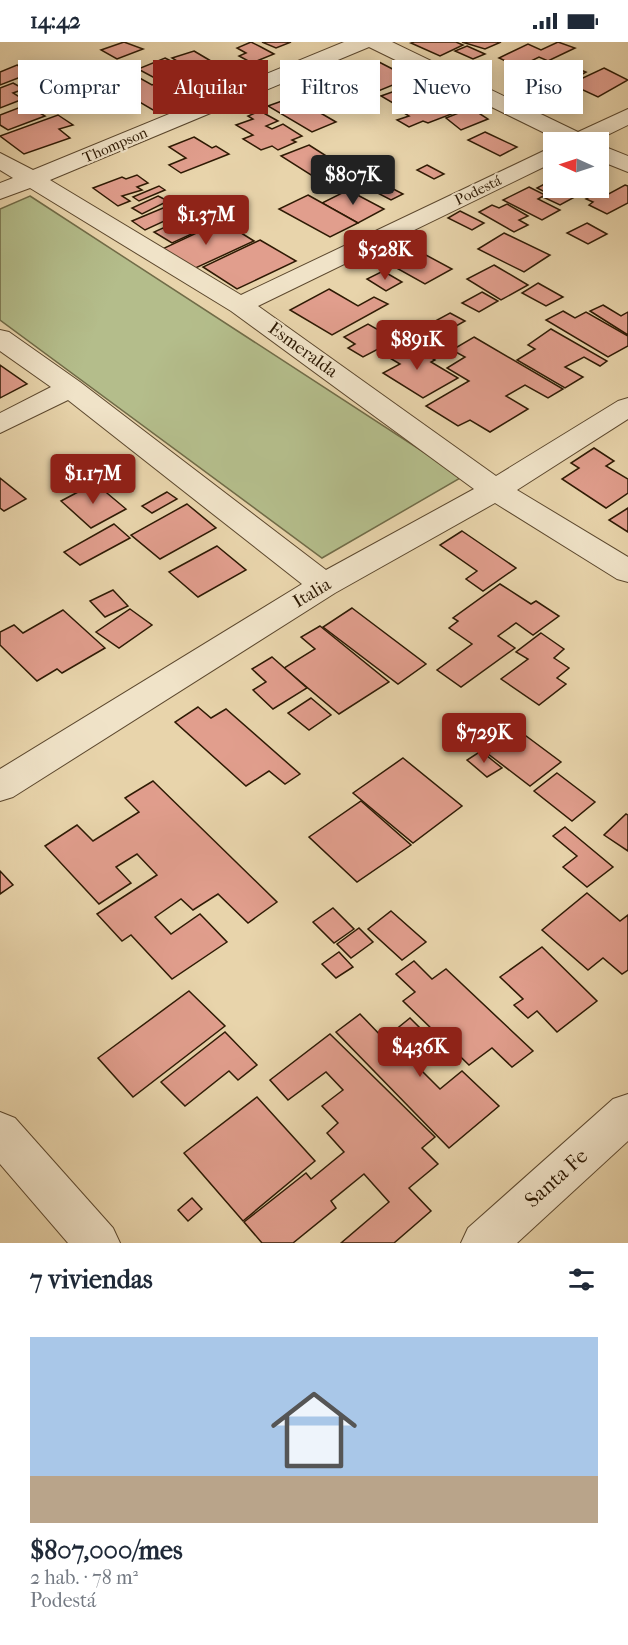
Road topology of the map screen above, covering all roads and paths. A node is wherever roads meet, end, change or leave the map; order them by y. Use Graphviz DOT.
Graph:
graph roads {
  1 [pos="362,42"];
  2 [pos="376,42"];
  3 [pos="628,116"];
  4 [pos="559,132"];
  5 [pos="602,132"];
  6 [pos="609,156"];
  7 [pos="543,158"];
  8 [pos="0,160"];
  9 [pos="628,165"];
  10 [pos="32,180"];
  11 [pos="0,192"];
  12 [pos="240,305"];
  13 [pos="0,338"];
  14 [pos="70,388"];
  15 [pos="628,406"];
  16 [pos="0,424"];
  17 [pos="495,490"];
  18 [pos="628,571"];
  19 [pos="324,585"];
  20 [pos="0,787"];
  21 [pos="628,1113"];
  22 [pos="0,1132"];
  23 [pos="97,1243"];
  24 [pos="484,1243"];
  1 -- 10 [label="street, Thompson"];
  2 -- 4 [label="street"];
  3 -- 5 [label="street"];
  6 -- 9 [label="street"];
  7 -- 12 [label="street, Podestá"];
  8 -- 10 [label="street, Esmeralda"];
  10 -- 11 [label="street, Thompson"];
  10 -- 12 [label="street, Esmeralda"];
  12 -- 17 [label="street, Esmeralda"];
  13 -- 14 [label="street"];
  14 -- 16 [label="street"];
  14 -- 19 [label="street"];
  15 -- 17 [label="street, Italia"];
  17 -- 18 [label="street, Esmeralda"];
  17 -- 19 [label="street, Italia"];
  19 -- 20 [label="street, Italia"];
  21 -- 24 [label="street, Santa Fe"];
  22 -- 23 [label="street"];
}
